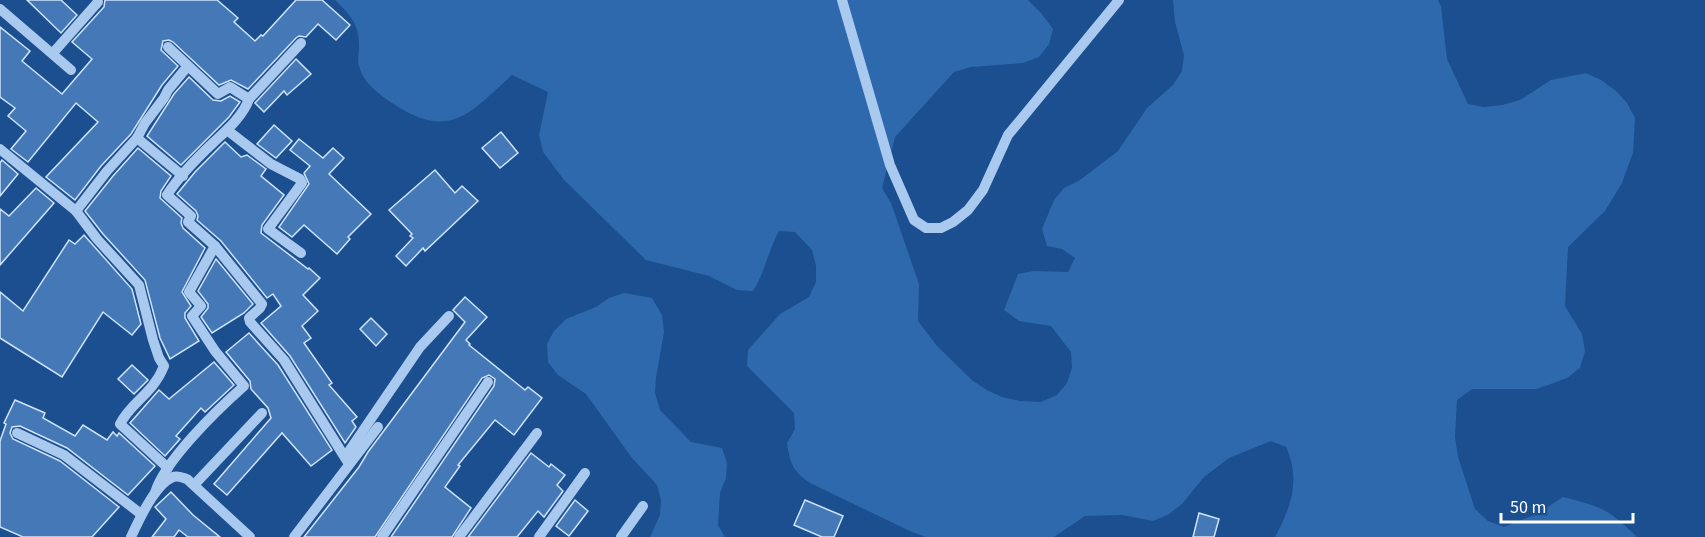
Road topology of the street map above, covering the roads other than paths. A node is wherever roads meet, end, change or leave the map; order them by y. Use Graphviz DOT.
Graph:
graph roads {
  1 [pos="842,0"];
  2 [pos="1119,0"];
  3 [pos="98,2"];
  4 [pos="0,9"];
  5 [pos="301,42"];
  6 [pos="168,47"];
  7 [pos="53,53"];
  8 [pos="187,67"];
  9 [pos="71,70"];
  10 [pos="249,99"];
  11 [pos="227,130"];
  12 [pos="137,138"];
  13 [pos="0,149"];
  14 [pos="183,176"];
  15 [pos="76,211"];
  16 [pos="215,246"];
  17 [pos="301,252"];
  18 [pos="449,316"];
  19 [pos="488,382"];
  20 [pos="262,413"];
  21 [pos="378,427"];
  22 [pos="17,433"];
  23 [pos="537,433"];
  24 [pos="347,461"];
  25 [pos="168,468"];
  26 [pos="585,473"];
  27 [pos="194,485"];
  28 [pos="155,493"];
  29 [pos="643,506"];
  30 [pos="141,514"];
  31 [pos="545,535"];
  32 [pos="131,537"];
  33 [pos="250,537"];
  34 [pos="294,537"];
  35 [pos="382,537"];
  36 [pos="459,537"];
  37 [pos="621,537"];
  1 -- 2 [label="street"];
  3 -- 7 [label="street"];
  4 -- 7 [label="street"];
  5 -- 10 [label="street"];
  6 -- 8 [label="street"];
  7 -- 9 [label="street"];
  8 -- 10 [label="street"];
  8 -- 12 [label="street"];
  10 -- 11 [label="street"];
  11 -- 14 [label="street"];
  11 -- 17 [label="street"];
  12 -- 14 [label="street"];
  12 -- 15 [label="street"];
  13 -- 15 [label="street"];
  14 -- 16 [label="street"];
  15 -- 25 [label="street"];
  16 -- 24 [label="street"];
  16 -- 25 [label="street"];
  18 -- 24 [label="street"];
  19 -- 35 [label="street"];
  20 -- 27 [label="street"];
  21 -- 24 [label="street"];
  22 -- 30 [label="street"];
  23 -- 36 [label="street"];
  24 -- 34 [label="street"];
  25 -- 28 [label="street"];
  26 -- 31 [label="street"];
  27 -- 28 [label="street"];
  27 -- 33 [label="street"];
  28 -- 30 [label="street"];
  29 -- 37 [label="street"];
  30 -- 32 [label="street"];
}
